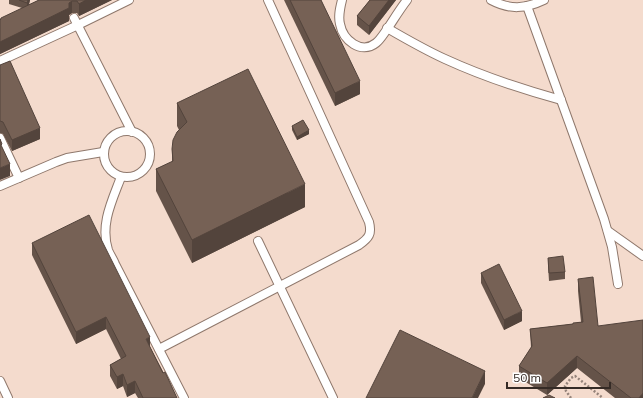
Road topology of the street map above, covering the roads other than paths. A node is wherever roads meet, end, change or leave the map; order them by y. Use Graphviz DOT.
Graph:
graph roads {
  1 [pos="129,0"];
  2 [pos="268,0"];
  3 [pos="342,0"];
  4 [pos="407,0"];
  5 [pos="491,0"];
  6 [pos="544,0"];
  7 [pos="527,6"];
  8 [pos="76,22"];
  9 [pos="387,28"];
  10 [pos="0,61"];
  11 [pos="561,100"];
  12 [pos="132,132"];
  13 [pos="0,138"];
  14 [pos="103,152"];
  15 [pos="121,177"];
  16 [pos="18,178"];
  17 [pos="0,186"];
  18 [pos="608,231"];
  19 [pos="258,242"];
  20 [pos="643,256"];
  21 [pos="618,284"];
  22 [pos="279,286"];
  23 [pos="159,349"];
  24 [pos="0,381"];
  25 [pos="8,398"];
  26 [pos="184,398"];
  27 [pos="333,398"];
  1 -- 8 [label="lane"];
  2 -- 22 [label="lane"];
  3 -- 9 [label="lane"];
  4 -- 9 [label="lane"];
  5 -- 7 [label="lane"];
  6 -- 7 [label="lane"];
  7 -- 11 [label="lane"];
  8 -- 10 [label="lane"];
  8 -- 12 [label="lane"];
  9 -- 11 [label="lane"];
  11 -- 18 [label="lane"];
  12 -- 14 [label="lane"];
  12 -- 15 [label="lane"];
  13 -- 16 [label="lane"];
  14 -- 15 [label="lane"];
  14 -- 16 [label="lane"];
  15 -- 23 [label="lane"];
  16 -- 17 [label="lane"];
  18 -- 20 [label="lane"];
  18 -- 21 [label="lane"];
  19 -- 22 [label="lane"];
  22 -- 23 [label="lane"];
  22 -- 27 [label="lane"];
  23 -- 26 [label="lane"];
  24 -- 25 [label="lane"];
}
